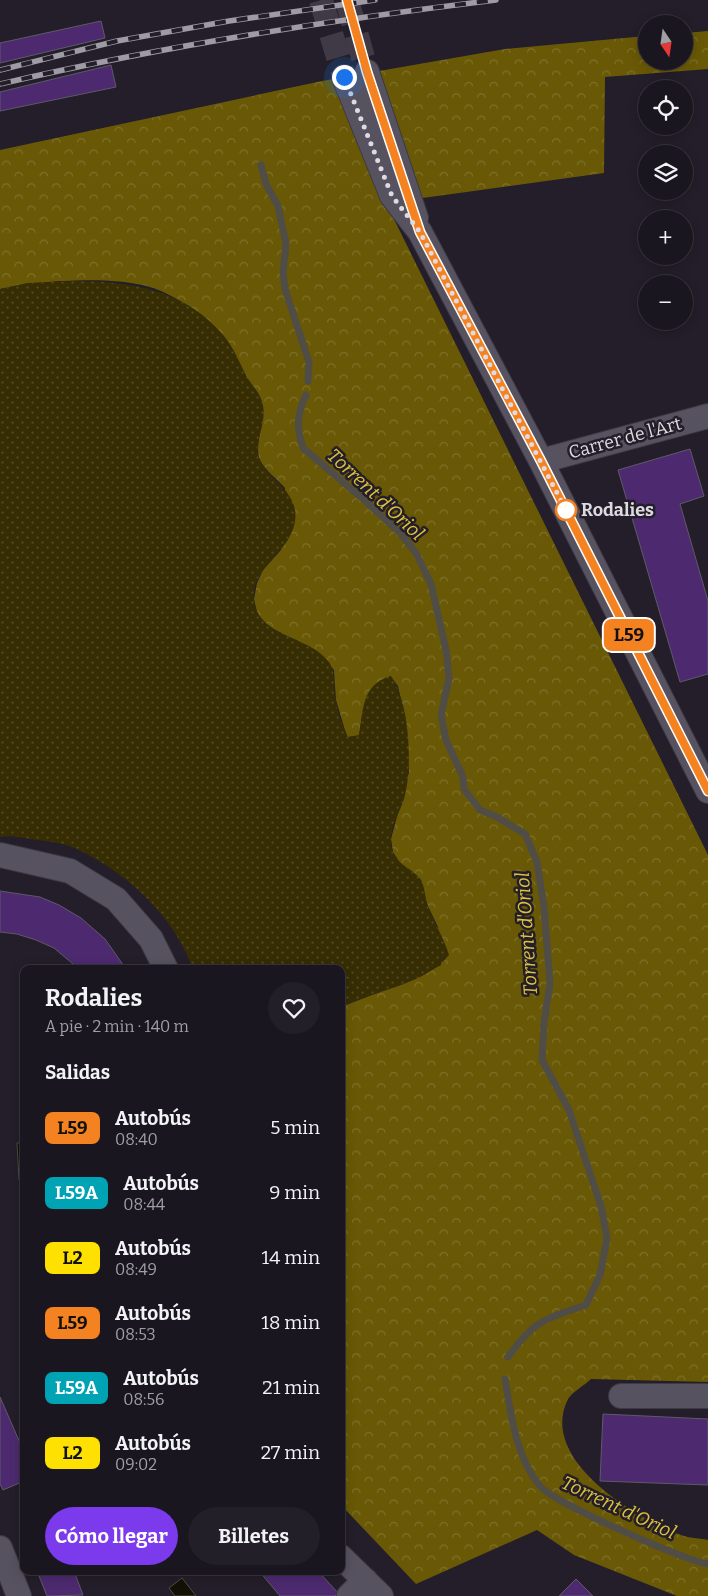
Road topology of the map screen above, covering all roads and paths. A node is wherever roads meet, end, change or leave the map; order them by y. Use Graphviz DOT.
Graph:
graph roads {
  1 [pos="367,72"];
  2 [pos="344,77"];
  3 [pos="420,232"];
  4 [pos="708,416"];
  5 [pos="541,461"];
  6 [pos="708,791"];
  7 [pos="0,855"];
  8 [pos="164,965"];
  9 [pos="621,1396"];
  10 [pos="708,1396"];
  11 [pos="0,1548"];
  12 [pos="345,1563"];
  13 [pos="365,1591"];
  14 [pos="19,1596"];
  1 -- 3 [label="street"];
  2 -- 3 [label="street"];
  3 -- 5 [label="street"];
  4 -- 5 [label="street, Carrer de l'Art"];
  5 -- 6 [label="street"];
  7 -- 8 [label="street"];
  9 -- 10 [label="street"];
  11 -- 14 [label="street"];
  12 -- 13 [label="street"];
}
